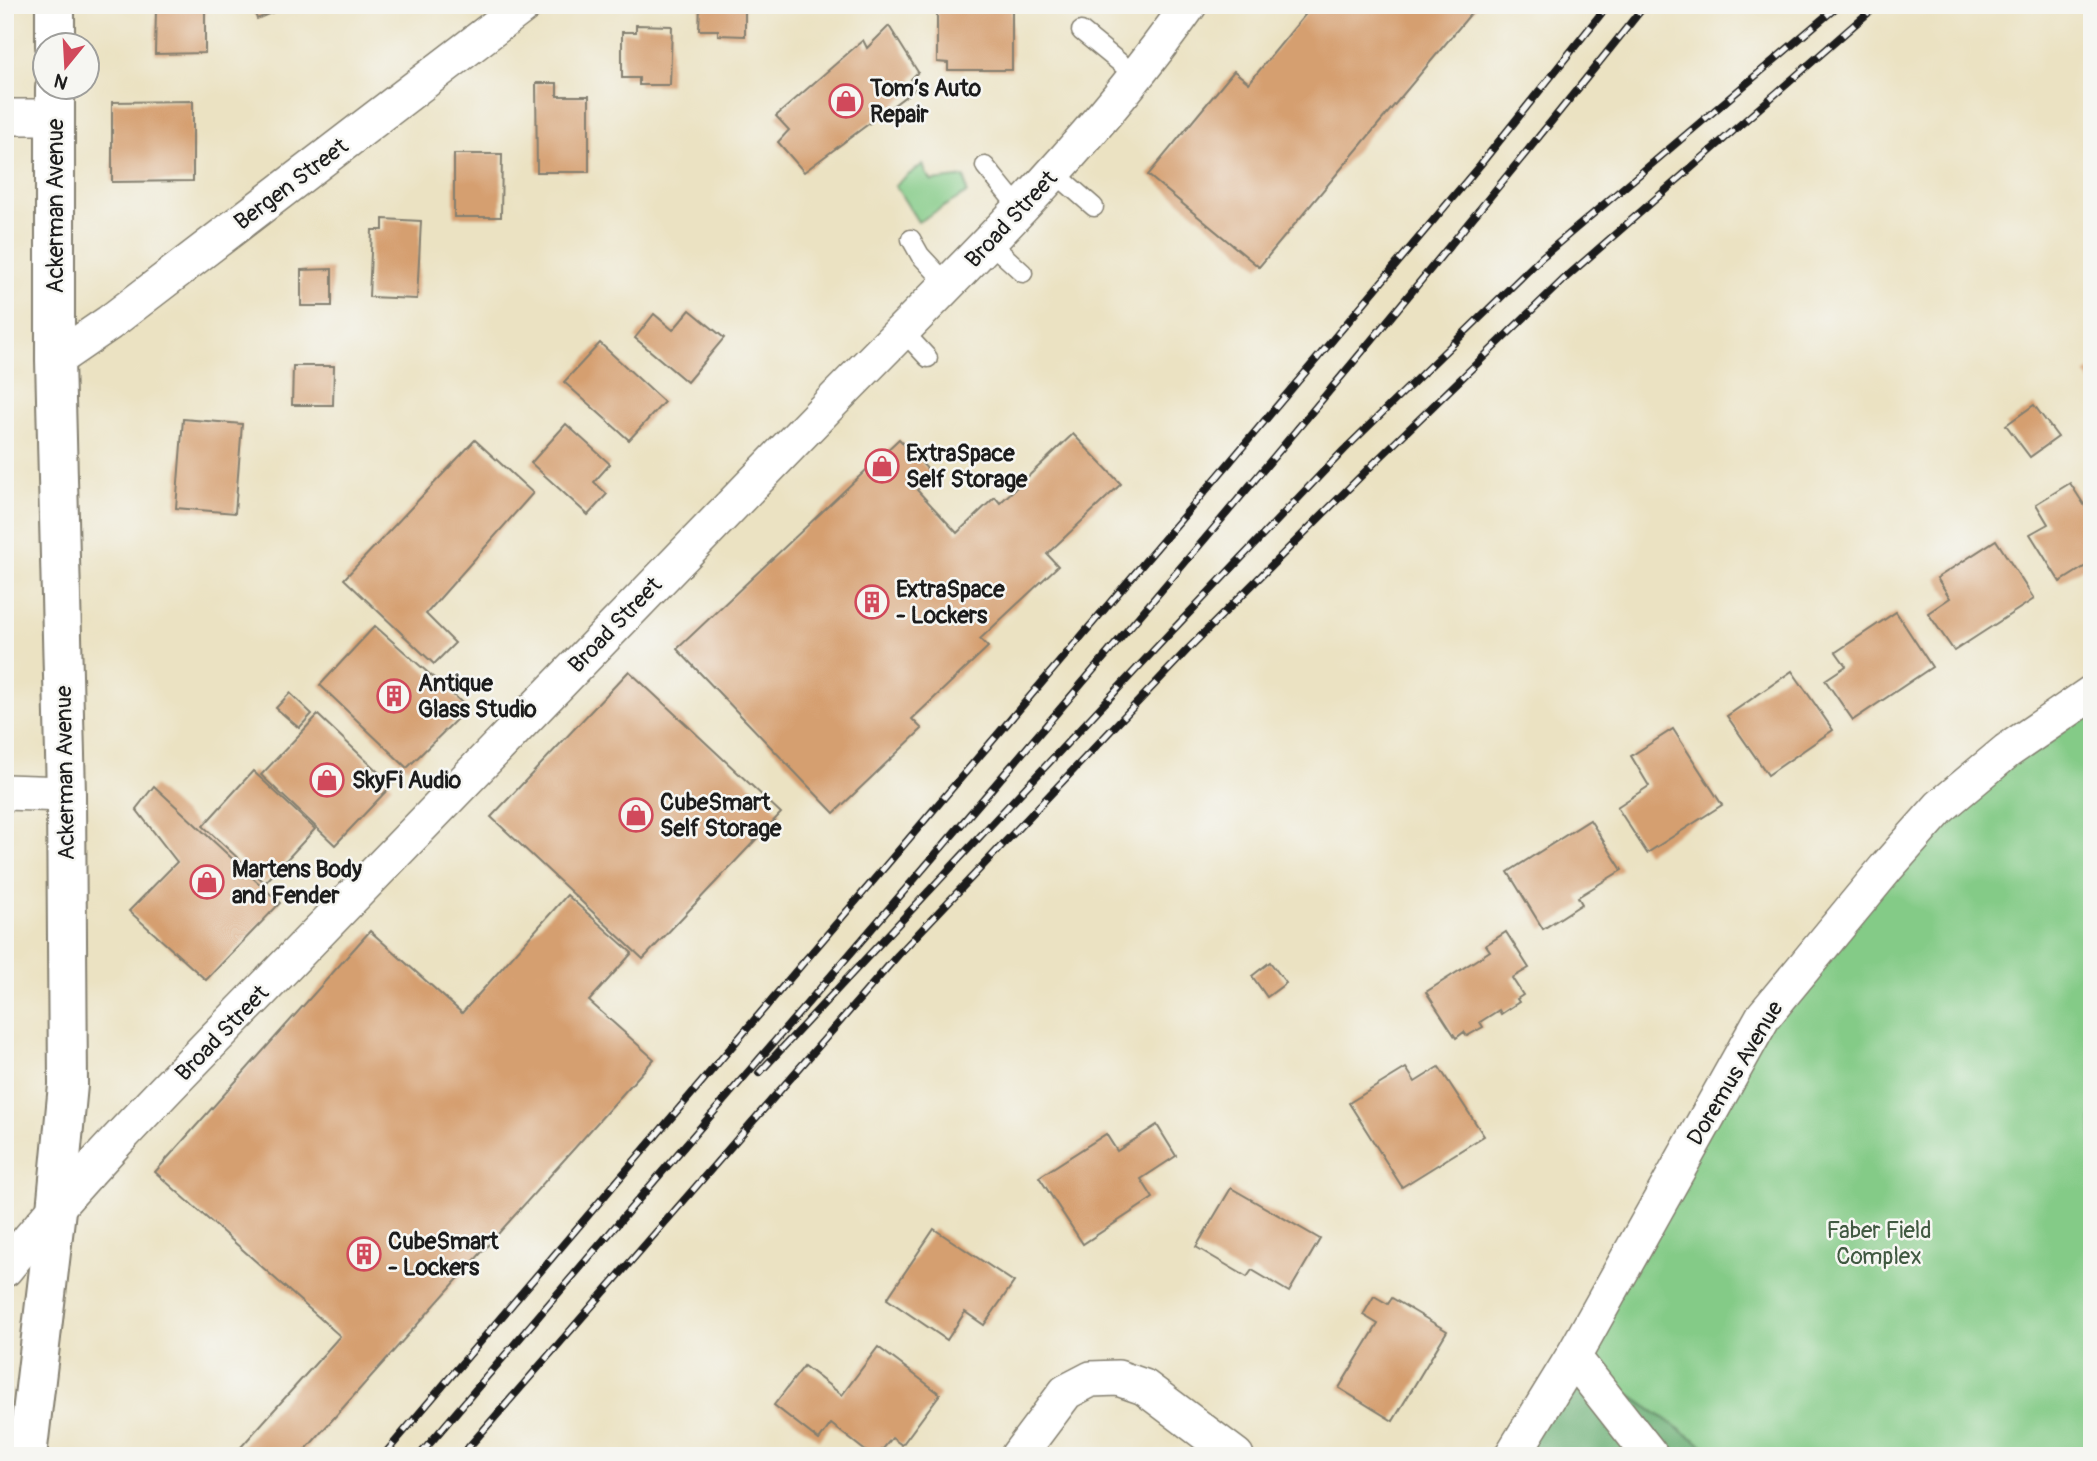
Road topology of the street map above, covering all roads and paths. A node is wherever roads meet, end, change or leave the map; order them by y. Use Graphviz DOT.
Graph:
graph roads {
  1 [pos="55,5"];
  2 [pos="524,5"];
  3 [pos="1189,5"];
  4 [pos="1081,31"];
  5 [pos="55,32"];
  6 [pos="1135,75"];
  7 [pos="55,102"];
  8 [pos="5,117"];
  9 [pos="985,166"];
  10 [pos="1055,173"];
  11 [pos="1094,207"];
  12 [pos="1020,209"];
  13 [pos="911,239"];
  14 [pos="989,242"];
  15 [pos="1023,274"];
  16 [pos="948,285"];
  17 [pos="902,330"];
  18 [pos="928,358"];
  19 [pos="55,360"];
  20 [pos="2092,693"];
  21 [pos="5,792"];
  22 [pos="66,794"];
  23 [pos="56,1210"];
  24 [pos="5,1269"];
  25 [pos="1573,1357"];
  26 [pos="5,1433"];
  27 [pos="27,1456"];
  28 [pos="1018,1456"];
  29 [pos="1237,1456"];
  30 [pos="1512,1456"];
  31 [pos="1651,1456"];
  1 -- 5 [label="street"];
  2 -- 19 [label="street, Bergen Street"];
  3 -- 6 [label="street, Broad Street"];
  4 -- 6 [label="lane"];
  6 -- 10 [label="street, Broad Street"];
  7 -- 8 [label="street"];
  7 -- 19 [label="street, Ackerman Avenue"];
  9 -- 12 [label="lane"];
  10 -- 11 [label="lane"];
  10 -- 12 [label="street, Broad Street"];
  12 -- 14 [label="street, Broad Street"];
  13 -- 16 [label="lane"];
  14 -- 15 [label="lane"];
  14 -- 16 [label="street, Broad Street"];
  16 -- 17 [label="street, Broad Street"];
  17 -- 18 [label="lane"];
  17 -- 23 [label="street, Broad Street"];
  19 -- 22 [label="street, Ackerman Avenue"];
  20 -- 25 [label="street, Doremus Avenue"];
  21 -- 22 [label="street"];
  22 -- 23 [label="street, Ackerman Avenue"];
  23 -- 24 [label="street, Broad Street"];
  23 -- 27 [label="street, Ackerman Avenue"];
  25 -- 30 [label="street, Doremus Avenue"];
  25 -- 31 [label="street"];
  26 -- 27 [label="street"];
  28 -- 29 [label="street"];
}
